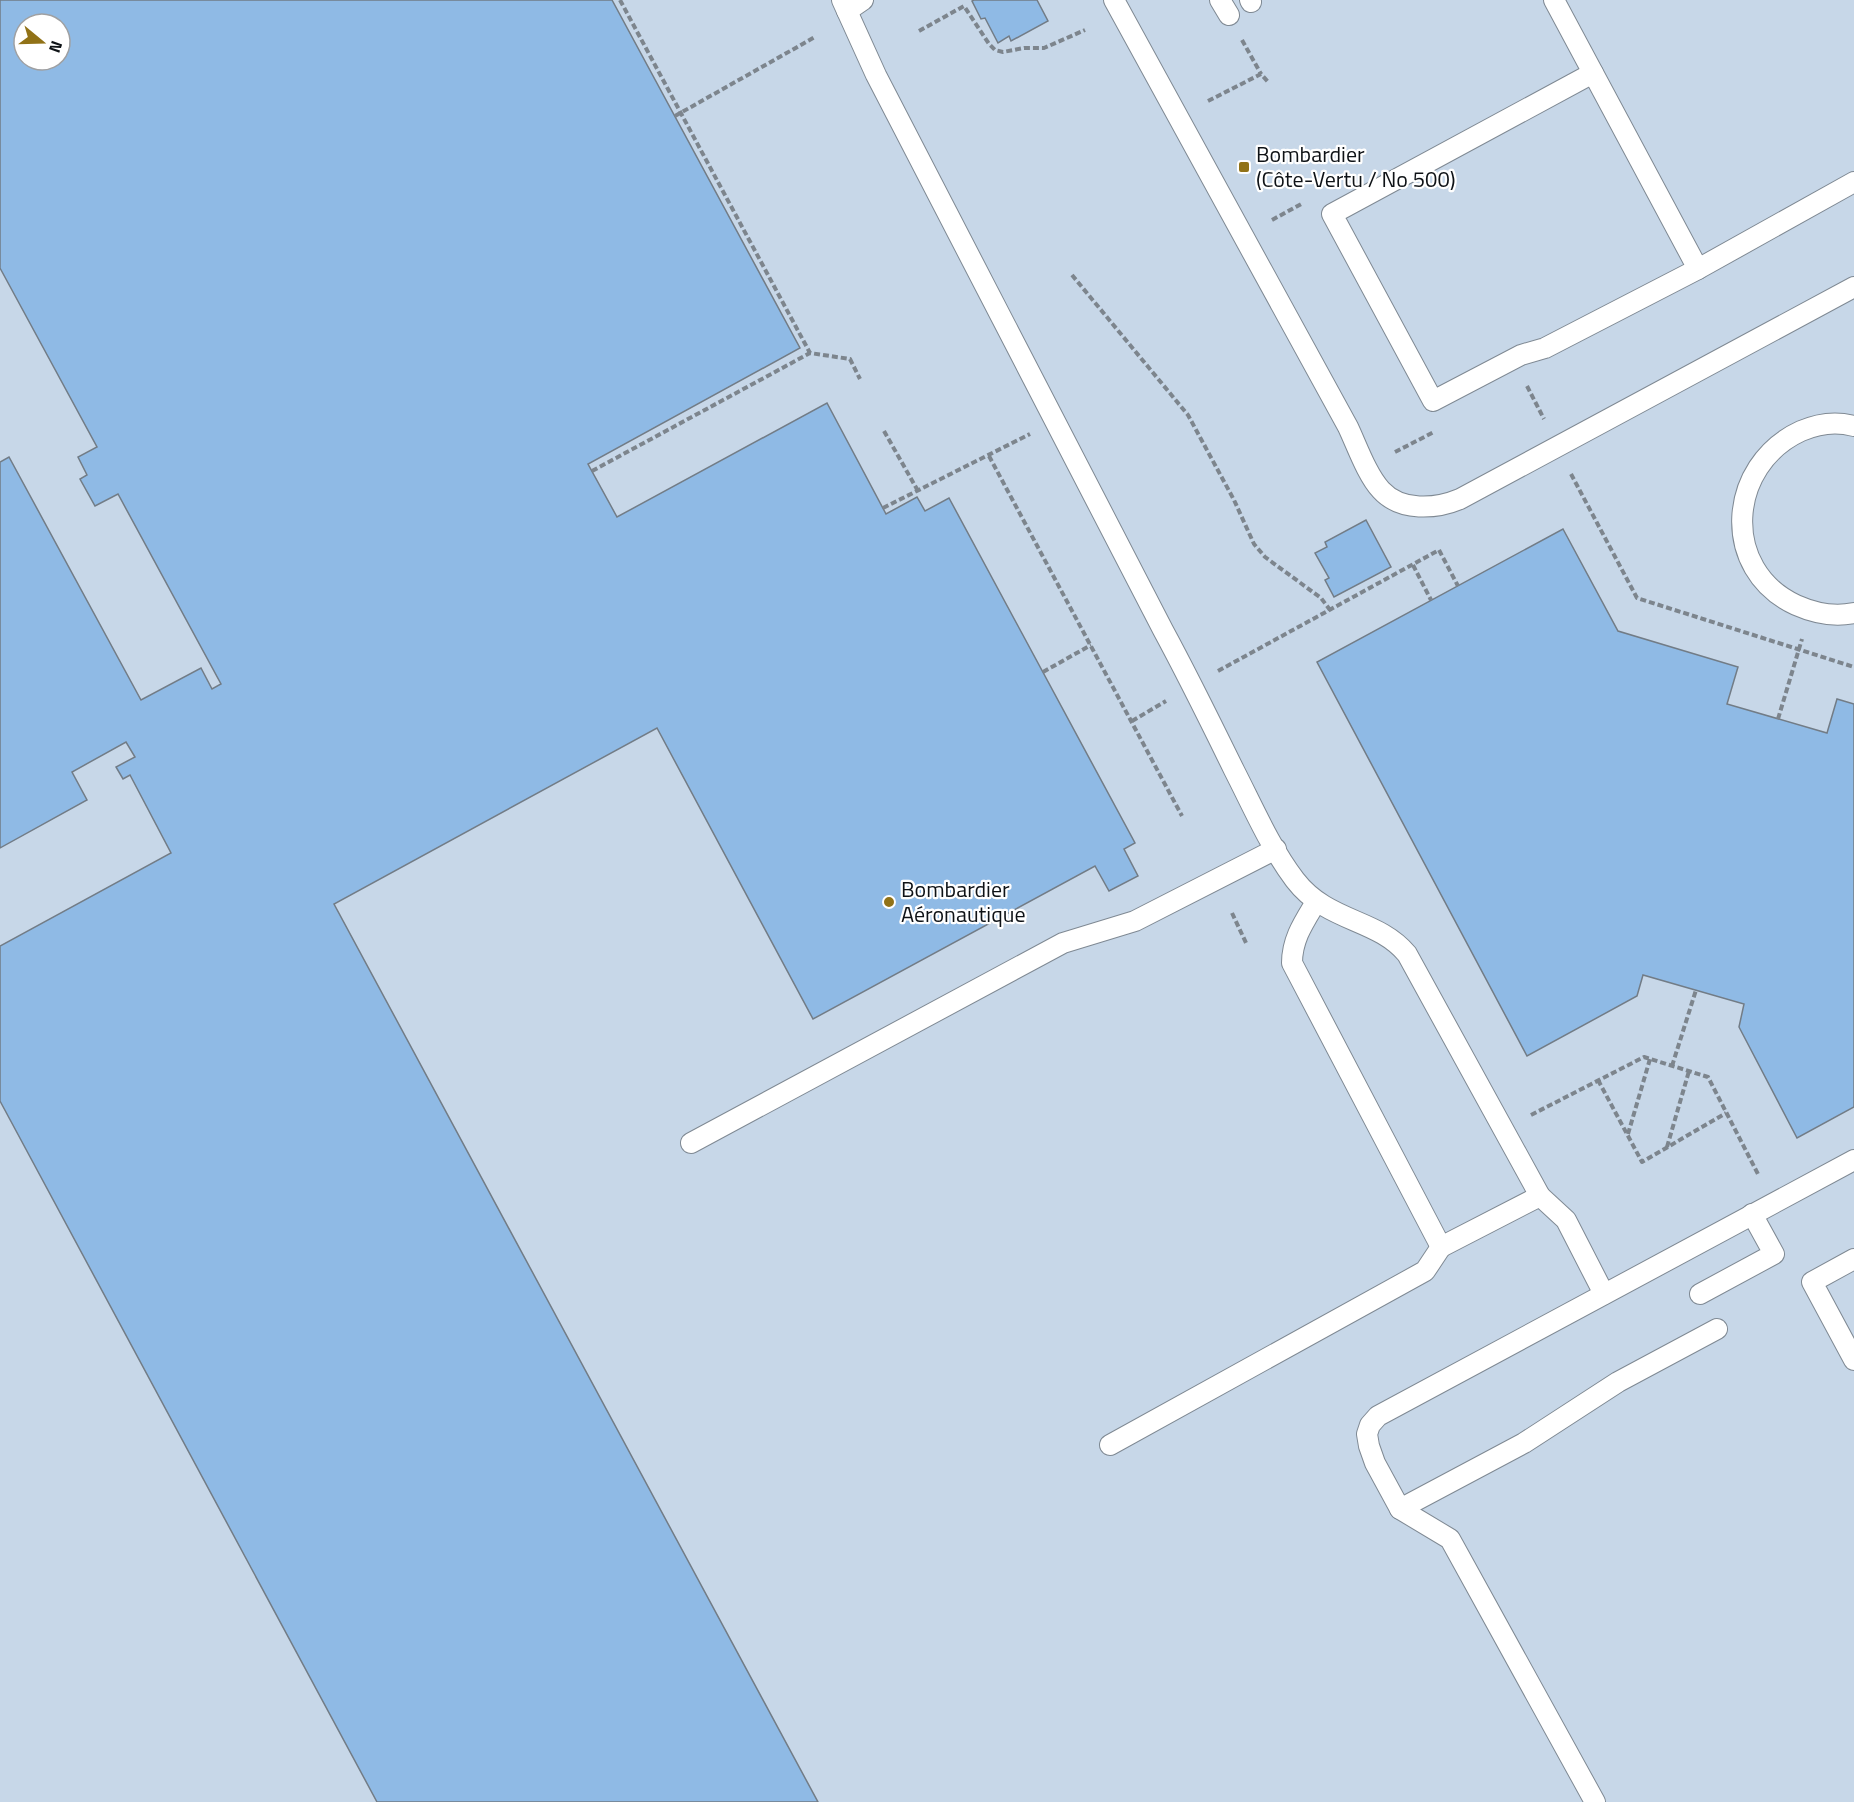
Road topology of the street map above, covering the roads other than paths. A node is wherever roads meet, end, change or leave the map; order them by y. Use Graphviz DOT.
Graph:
graph roads {
  1 [pos="863,0"];
  2 [pos="1114,0"];
  3 [pos="1554,0"];
  4 [pos="844,5"];
  5 [pos="1593,73"];
  6 [pos="1854,182"];
  7 [pos="1698,269"];
  8 [pos="1854,288"];
  9 [pos="1854,426"];
  10 [pos="1854,613"];
  11 [pos="1275,849"];
  12 [pos="1316,902"];
  13 [pos="691,1143"];
  14 [pos="1854,1160"];
  15 [pos="1540,1196"];
  16 [pos="1752,1214"];
  17 [pos="1441,1247"];
  18 [pos="1854,1258"];
  19 [pos="1604,1294"];
  20 [pos="1700,1294"];
  21 [pos="1717,1329"];
  22 [pos="1854,1360"];
  23 [pos="1110,1445"];
  24 [pos="1400,1509"];
  25 [pos="1595,1802"];
  1 -- 4 [label="lane"];
  2 -- 8 [label="lane"];
  3 -- 5 [label="lane"];
  4 -- 11 [label="lane"];
  5 -- 7 [label="lane"];
  5 -- 7 [label="lane"];
  6 -- 7 [label="lane"];
  9 -- 10 [label="lane"];
  11 -- 12 [label="lane"];
  11 -- 13 [label="lane"];
  12 -- 15 [label="lane"];
  12 -- 17 [label="lane"];
  14 -- 16 [label="lane"];
  15 -- 17 [label="lane"];
  15 -- 19 [label="lane"];
  16 -- 19 [label="lane"];
  16 -- 20 [label="lane"];
  17 -- 23 [label="lane"];
  18 -- 22 [label="lane"];
  19 -- 24 [label="lane"];
  21 -- 24 [label="lane"];
  24 -- 25 [label="lane"];
}
